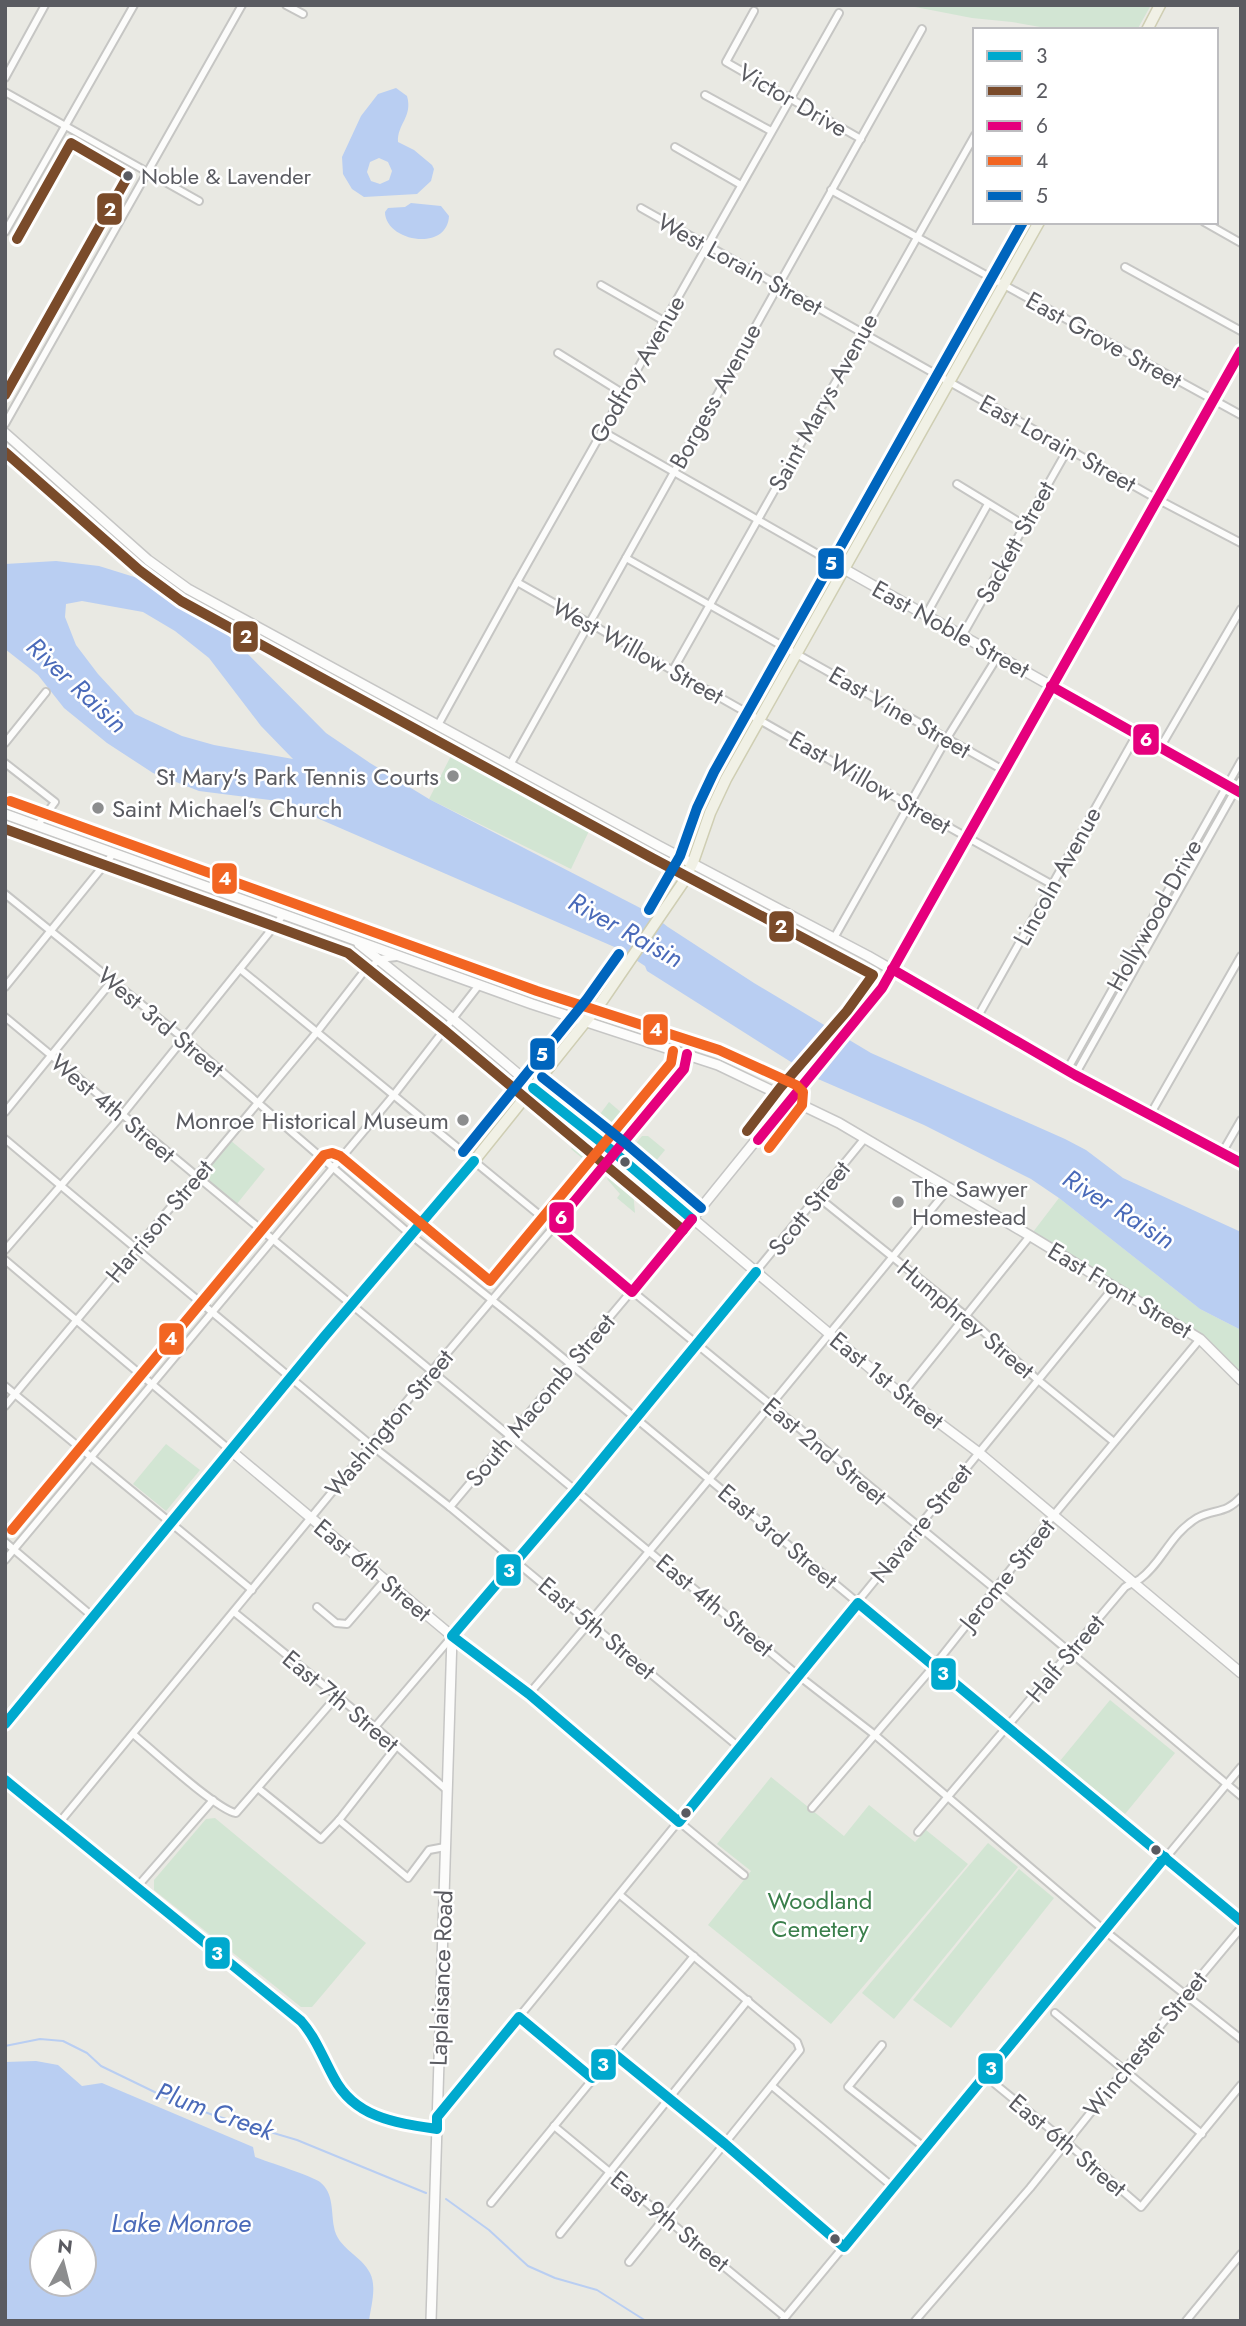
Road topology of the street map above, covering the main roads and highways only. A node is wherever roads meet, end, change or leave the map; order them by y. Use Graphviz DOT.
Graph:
graph roads {
  1 [pos="1160,5"];
  2 [pos="1148,28"];
  3 [pos="1038,224"];
  4 [pos="5,1724"];
  1 -- 2 [label="main road"];
  3 -- 4 [label="main road"];
}
